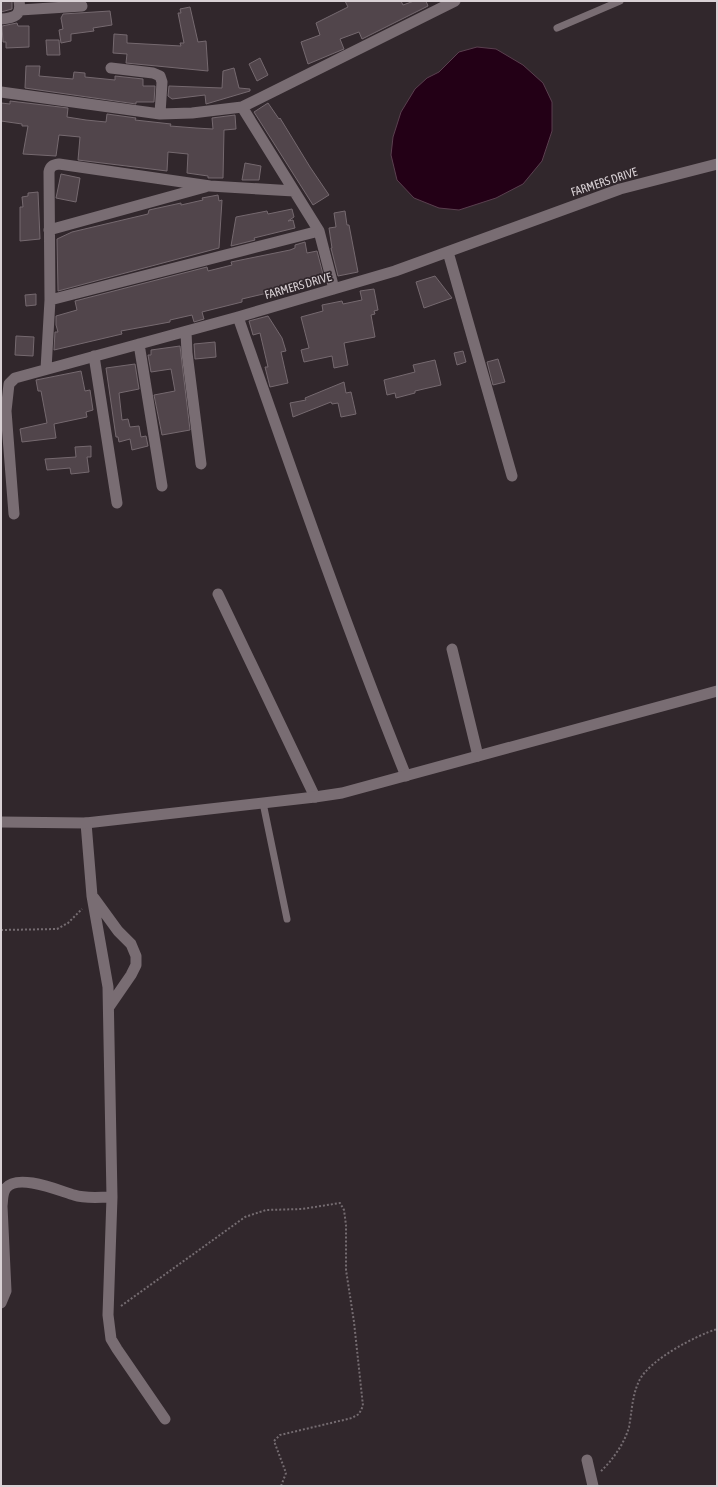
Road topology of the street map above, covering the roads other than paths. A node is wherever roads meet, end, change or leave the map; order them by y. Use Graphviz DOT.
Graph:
graph roads {
  1 [pos="455,1"];
  2 [pos="620,1"];
  3 [pos="20,6"];
  4 [pos="82,6"];
  5 [pos="1,18"];
  6 [pos="557,28"];
  7 [pos="111,68"];
  8 [pos="1,92"];
  9 [pos="242,107"];
  10 [pos="160,114"];
  11 [pos="717,164"];
  12 [pos="210,186"];
  13 [pos="294,191"];
  14 [pos="49,230"];
  15 [pos="319,231"];
  16 [pos="448,252"];
  17 [pos="334,289"];
  18 [pos="50,300"];
  19 [pos="238,318"];
  20 [pos="186,332"];
  21 [pos="139,344"];
  22 [pos="94,356"];
  23 [pos="46,369"];
  24 [pos="6,412"];
  25 [pos="1,424"];
  26 [pos="201,464"];
  27 [pos="512,476"];
  28 [pos="162,486"];
  29 [pos="117,503"];
  30 [pos="14,514"];
  31 [pos="218,594"];
  32 [pos="452,649"];
  33 [pos="717,691"];
  34 [pos="478,756"];
  35 [pos="406,776"];
  36 [pos="315,798"];
  37 [pos="263,804"];
  38 [pos="1,822"];
  39 [pos="86,823"];
  40 [pos="92,896"];
  41 [pos="287,919"];
  42 [pos="109,1008"];
  43 [pos="112,1197"];
  44 [pos="1,1303"];
  45 [pos="165,1419"];
  46 [pos="587,1460"];
  47 [pos="592,1482"];
  1 -- 9 [label="street"];
  2 -- 6 [label="lane"];
  3 -- 4 [label="street"];
  3 -- 5 [label="street"];
  7 -- 10 [label="street"];
  8 -- 10 [label="street"];
  9 -- 10 [label="street"];
  9 -- 13 [label="street"];
  11 -- 16 [label="street, FARMERS DRIVE"];
  12 -- 13 [label="street"];
  12 -- 14 [label="street"];
  12 -- 14 [label="street"];
  13 -- 15 [label="street"];
  14 -- 18 [label="street"];
  15 -- 17 [label="street"];
  15 -- 18 [label="street"];
  16 -- 17 [label="street, FARMERS DRIVE"];
  16 -- 27 [label="street"];
  17 -- 19 [label="street, FARMERS DRIVE"];
  18 -- 23 [label="street"];
  19 -- 20 [label="street, FARMERS DRIVE"];
  19 -- 35 [label="street"];
  20 -- 21 [label="street, FARMERS DRIVE"];
  20 -- 26 [label="street"];
  21 -- 22 [label="street, FARMERS DRIVE"];
  21 -- 28 [label="street"];
  22 -- 23 [label="street, FARMERS DRIVE"];
  22 -- 29 [label="street"];
  23 -- 24 [label="street, FARMERS DRIVE"];
  24 -- 25 [label="street"];
  24 -- 30 [label="street, FARMERS DRIVE"];
  31 -- 36 [label="street"];
  32 -- 34 [label="street"];
  33 -- 34 [label="street"];
  34 -- 35 [label="street"];
  35 -- 36 [label="street"];
  36 -- 37 [label="street"];
  37 -- 39 [label="street"];
  37 -- 41 [label="lane"];
  38 -- 39 [label="street"];
  39 -- 40 [label="street"];
  40 -- 42 [label="street"];
  40 -- 42 [label="street"];
  42 -- 43 [label="street"];
  43 -- 44 [label="street"];
  43 -- 45 [label="street"];
  46 -- 47 [label="street"];
}
